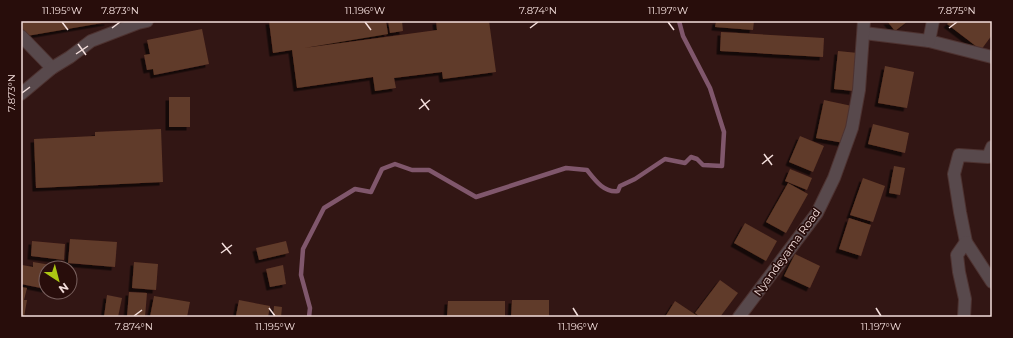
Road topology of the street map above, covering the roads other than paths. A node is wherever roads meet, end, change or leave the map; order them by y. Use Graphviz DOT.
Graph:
graph roads {
  1 [pos="147,21"];
  2 [pos="864,21"];
  3 [pos="933,21"];
  4 [pos="864,33"];
  5 [pos="21,36"];
  6 [pos="929,41"];
  7 [pos="992,57"];
  8 [pos="52,68"];
  9 [pos="21,94"];
  10 [pos="992,147"];
  11 [pos="966,242"];
  12 [pos="992,282"];
  13 [pos="739,317"];
  14 [pos="964,317"];
  1 -- 8 [label="street"];
  2 -- 4 [label="street, Nyandeyama Road"];
  3 -- 6 [label="street"];
  4 -- 6 [label="street"];
  4 -- 13 [label="street, Nyandeyama Road"];
  5 -- 8 [label="street"];
  6 -- 7 [label="street"];
  8 -- 9 [label="street"];
  10 -- 11 [label="street"];
  11 -- 12 [label="street"];
  11 -- 14 [label="street"];
}
